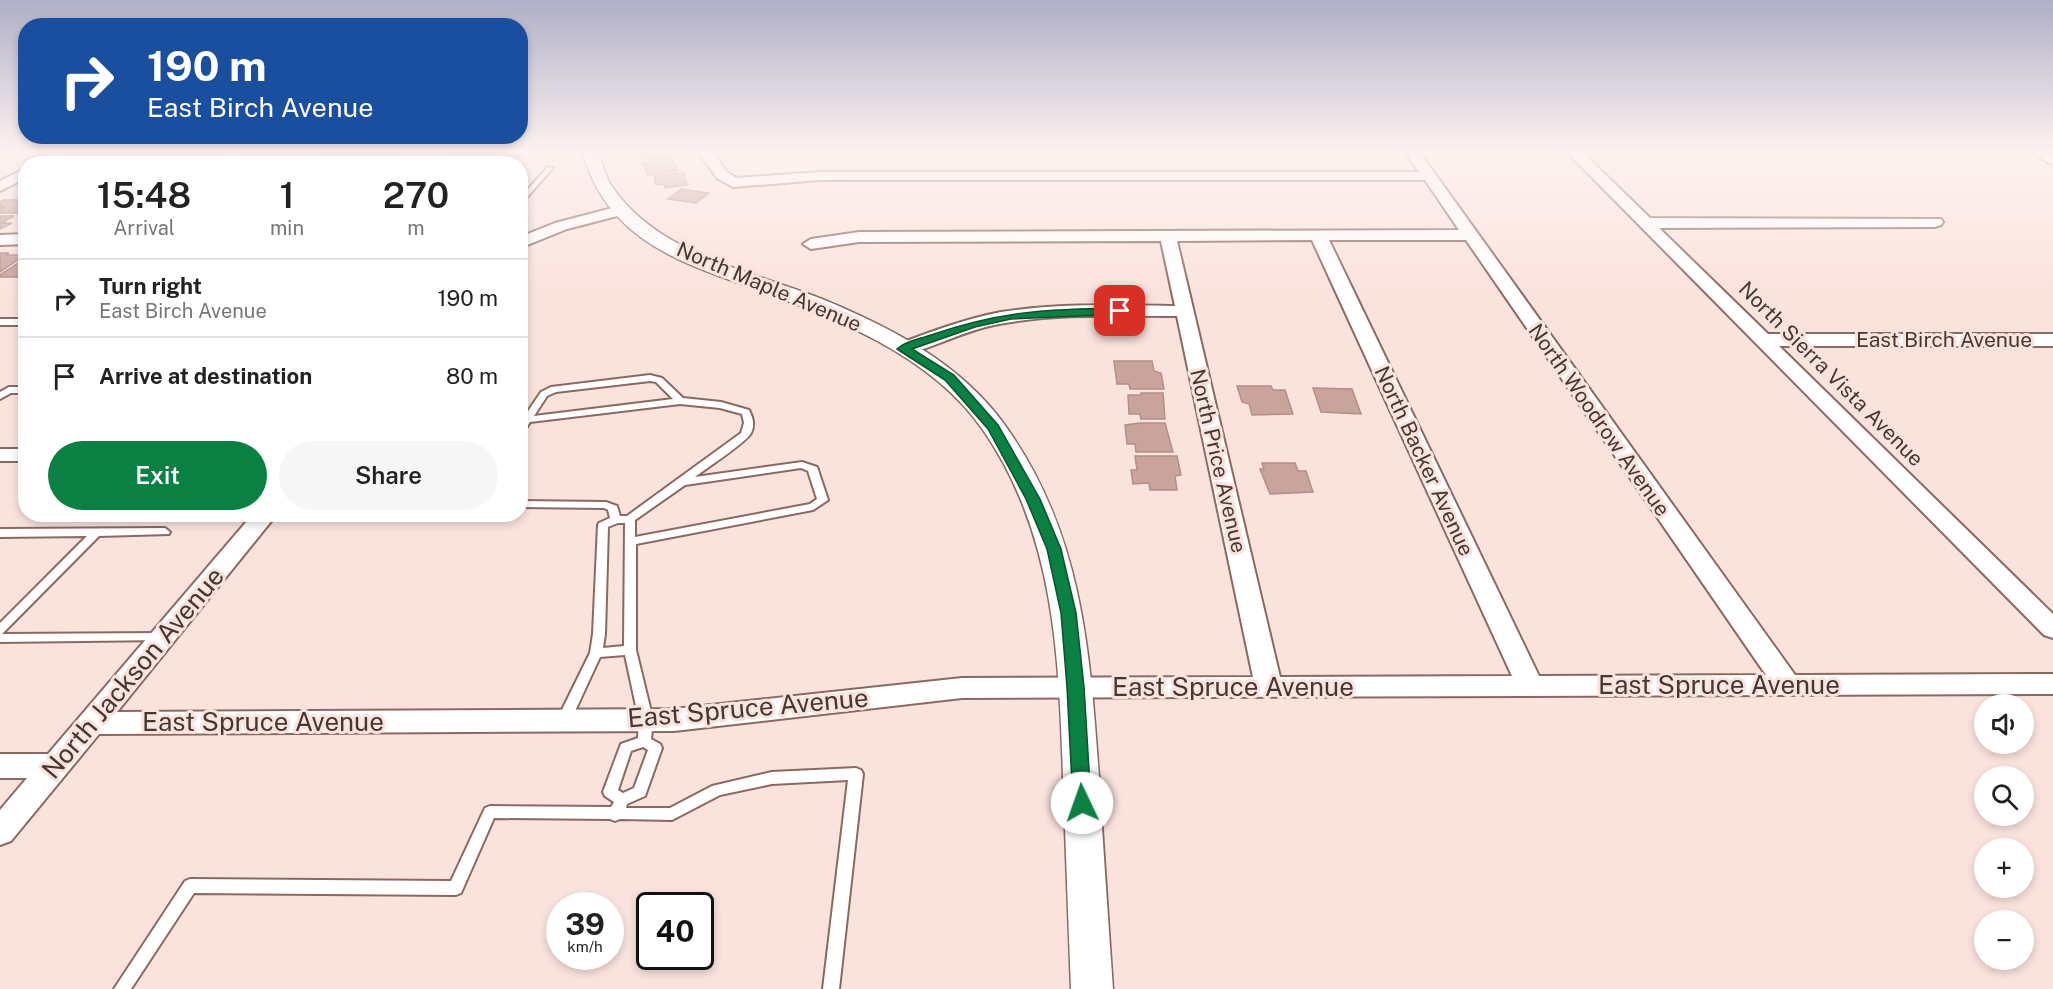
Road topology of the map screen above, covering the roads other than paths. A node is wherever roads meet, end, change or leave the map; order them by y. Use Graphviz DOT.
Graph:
graph roads {
  1 [pos="611,199"];
  2 [pos="1444,199"];
  3 [pos="1620,199"];
  4 [pos="620,211"];
  5 [pos="1935,222"];
  6 [pos="1644,223"];
  7 [pos="1318,235"];
  8 [pos="1468,235"];
  9 [pos="1168,236"];
  10 [pos="528,237"];
  11 [pos="0,240"];
  12 [pos="18,240"];
  13 [pos="811,244"];
  14 [pos="1184,311"];
  15 [pos="0,322"];
  16 [pos="18,322"];
  17 [pos="1763,340"];
  18 [pos="2053,340"];
  19 [pos="903,349"];
  20 [pos="4,390"];
  21 [pos="0,396"];
  22 [pos="680,400"];
  23 [pos="528,418"];
  24 [pos="528,420"];
  25 [pos="0,455"];
  26 [pos="18,455"];
  27 [pos="682,482"];
  28 [pos="528,504"];
  29 [pos="630,519"];
  30 [pos="616,520"];
  31 [pos="259,522"];
  32 [pos="165,532"];
  33 [pos="0,533"];
  34 [pos="96,533"];
  35 [pos="631,542"];
  36 [pos="2053,629"];
  37 [pos="0,630"];
  38 [pos="164,637"];
  39 [pos="0,638"];
  40 [pos="630,650"];
  41 [pos="596,653"];
  42 [pos="1788,685"];
  43 [pos="1530,686"];
  44 [pos="1076,687"];
  45 [pos="1269,687"];
  46 [pos="2050,688"];
  47 [pos="564,721"];
  48 [pos="91,723"];
  49 [pos="645,731"];
  50 [pos="0,766"];
  51 [pos="56,766"];
  52 [pos="622,800"];
  53 [pos="615,815"];
  54 [pos="0,832"];
  55 [pos="122,989"];
  56 [pos="831,989"];
  57 [pos="1092,989"];
  1 -- 4 [label="street, North Maple Avenue"];
  2 -- 8 [label="street, North Woodrow Avenue"];
  3 -- 6 [label="street, North Sierra Vista Avenue"];
  4 -- 10 [label="street"];
  4 -- 19 [label="street, North Maple Avenue"];
  5 -- 6 [label="street"];
  6 -- 17 [label="street, North Sierra Vista Avenue"];
  7 -- 8 [label="street"];
  7 -- 9 [label="street"];
  7 -- 43 [label="street, North Backer Avenue"];
  8 -- 42 [label="street, North Woodrow Avenue"];
  9 -- 13 [label="street"];
  9 -- 14 [label="street, North Price Avenue"];
  11 -- 12 [label="street"];
  14 -- 19 [label="street"];
  14 -- 45 [label="street, North Price Avenue"];
  15 -- 16 [label="lane"];
  17 -- 18 [label="street, East Birch Avenue"];
  17 -- 36 [label="street, North Sierra Vista Avenue"];
  19 -- 44 [label="street, North Maple Avenue"];
  20 -- 21 [label="lane"];
  22 -- 23 [label="lane"];
  22 -- 24 [label="lane"];
  22 -- 27 [label="lane"];
  25 -- 26 [label="street"];
  27 -- 29 [label="lane"];
  27 -- 35 [label="lane"];
  28 -- 30 [label="lane"];
  29 -- 30 [label="lane"];
  29 -- 35 [label="lane"];
  30 -- 41 [label="lane"];
  31 -- 38 [label="street, North Jackson Avenue"];
  32 -- 34 [label="lane"];
  33 -- 34 [label="lane"];
  34 -- 37 [label="lane"];
  35 -- 40 [label="lane"];
  38 -- 39 [label="lane"];
  38 -- 48 [label="street, North Jackson Avenue"];
  40 -- 41 [label="lane"];
  40 -- 49 [label="lane"];
  41 -- 47 [label="lane"];
  42 -- 43 [label="street, East Spruce Avenue"];
  42 -- 46 [label="street, East Spruce Avenue"];
  43 -- 45 [label="street, East Spruce Avenue"];
  44 -- 45 [label="street, East Spruce Avenue"];
  44 -- 49 [label="street, East Spruce Avenue"];
  44 -- 57 [label="street, North Maple Avenue"];
  47 -- 48 [label="street, East Spruce Avenue"];
  47 -- 49 [label="street, East Spruce Avenue"];
  48 -- 51 [label="street, North Jackson Avenue"];
  49 -- 52 [label="lane"];
  49 -- 52 [label="lane"];
  50 -- 51 [label="street"];
  51 -- 54 [label="street, North Jackson Avenue"];
  52 -- 53 [label="lane"];
  53 -- 55 [label="lane"];
  53 -- 56 [label="lane"];
}
